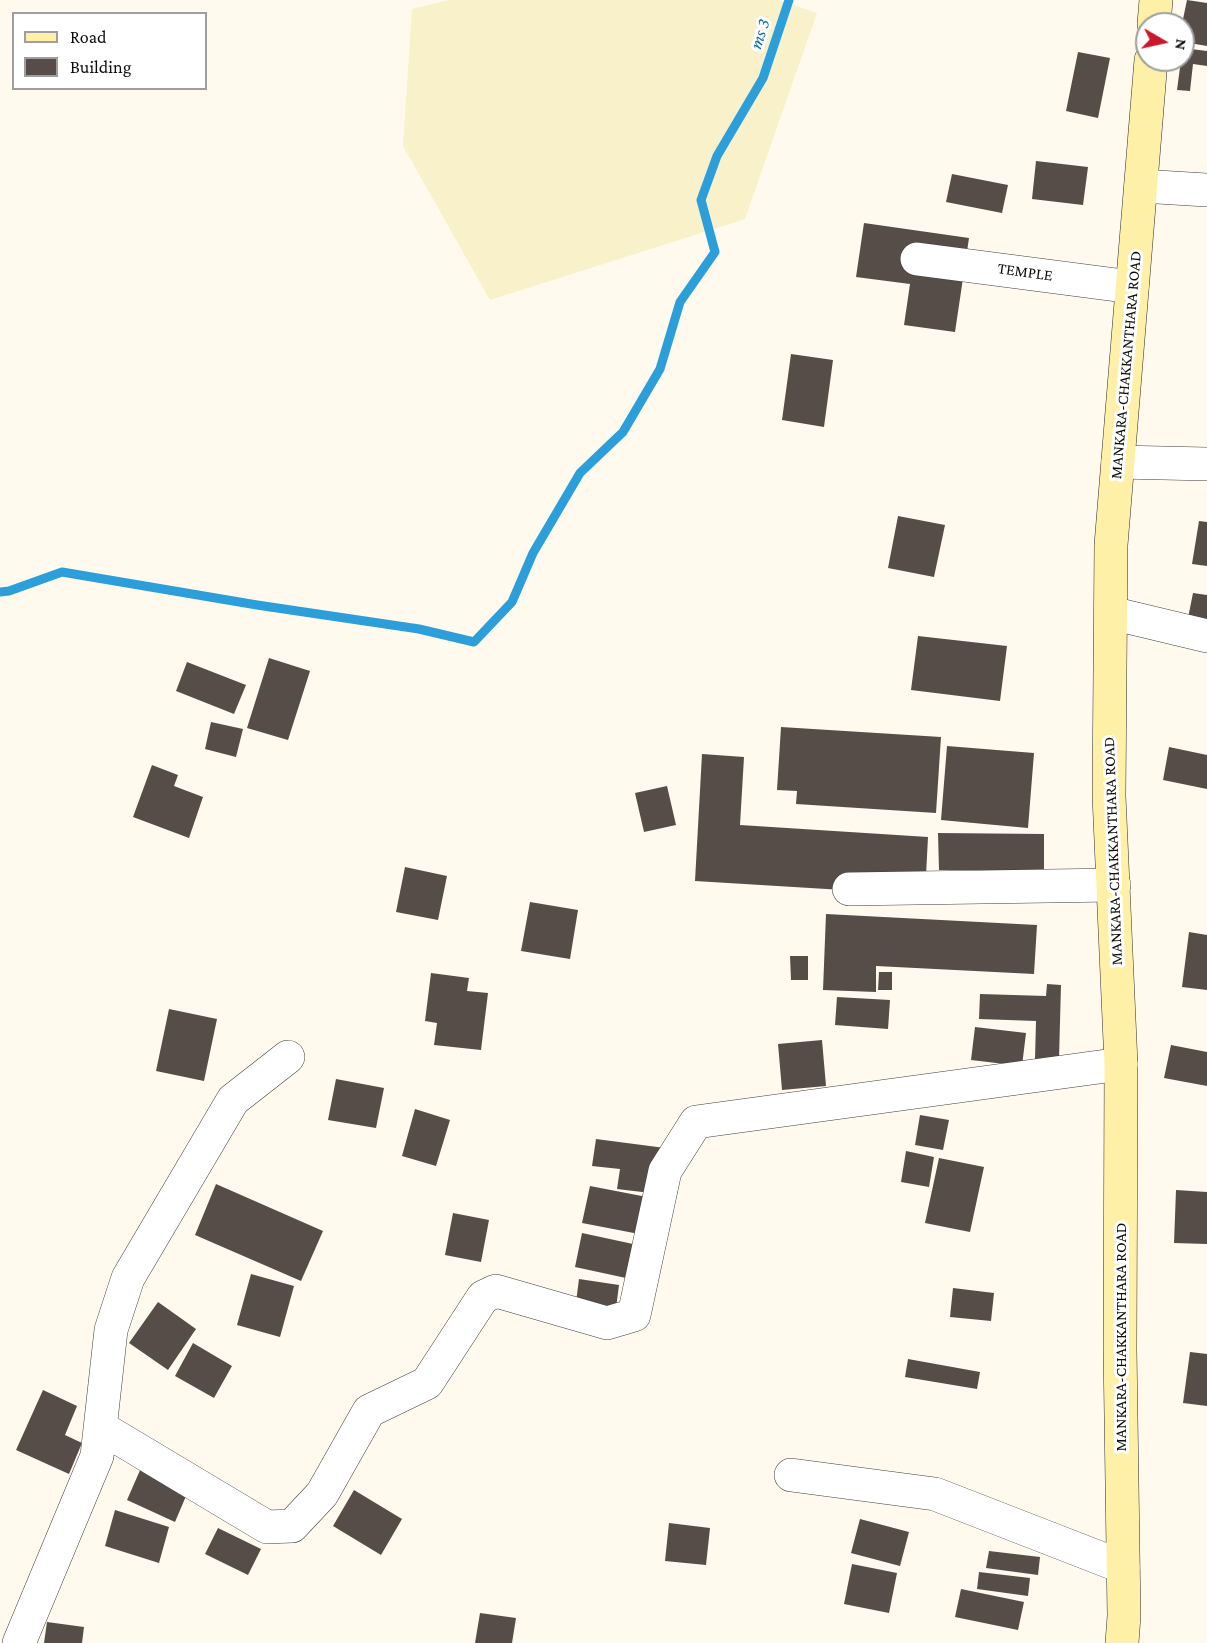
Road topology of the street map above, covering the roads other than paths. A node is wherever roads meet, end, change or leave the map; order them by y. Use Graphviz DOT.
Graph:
graph roads {
  1 [pos="1150,72"];
  2 [pos="1141,186"];
  3 [pos="1207,190"];
  4 [pos="917,259"];
  5 [pos="1132,287"];
  6 [pos="1118,462"];
  7 [pos="1207,464"];
  8 [pos="1111,613"];
  9 [pos="1207,636"];
  10 [pos="1114,885"];
  11 [pos="849,889"];
  12 [pos="288,1057"];
  13 [pos="1121,1064"];
  14 [pos="100,1427"];
  15 [pos="790,1475"];
  16 [pos="1123,1568"];
  17 [pos="0,1640"];
  18 [pos="18,1643"];
  19 [pos="1122,1643"];
  1 -- 2 [label="main road, MANKARA-CHAKKANTHARA ROAD"];
  2 -- 3 [label="street"];
  2 -- 5 [label="main road, MANKARA-CHAKKANTHARA ROAD"];
  4 -- 5 [label="street, TEMPLE"];
  5 -- 6 [label="main road, MANKARA-CHAKKANTHARA ROAD"];
  6 -- 7 [label="street"];
  6 -- 8 [label="main road, MANKARA-CHAKKANTHARA ROAD"];
  8 -- 9 [label="street"];
  8 -- 10 [label="main road, MANKARA-CHAKKANTHARA ROAD"];
  10 -- 11 [label="street"];
  10 -- 13 [label="main road, MANKARA-CHAKKANTHARA ROAD"];
  12 -- 14 [label="street"];
  13 -- 14 [label="street"];
  13 -- 16 [label="main road, MANKARA-CHAKKANTHARA ROAD"];
  14 -- 18 [label="street"];
  15 -- 16 [label="street"];
  16 -- 19 [label="main road, MANKARA-CHAKKANTHARA ROAD"];
  17 -- 18 [label="street"];
}
